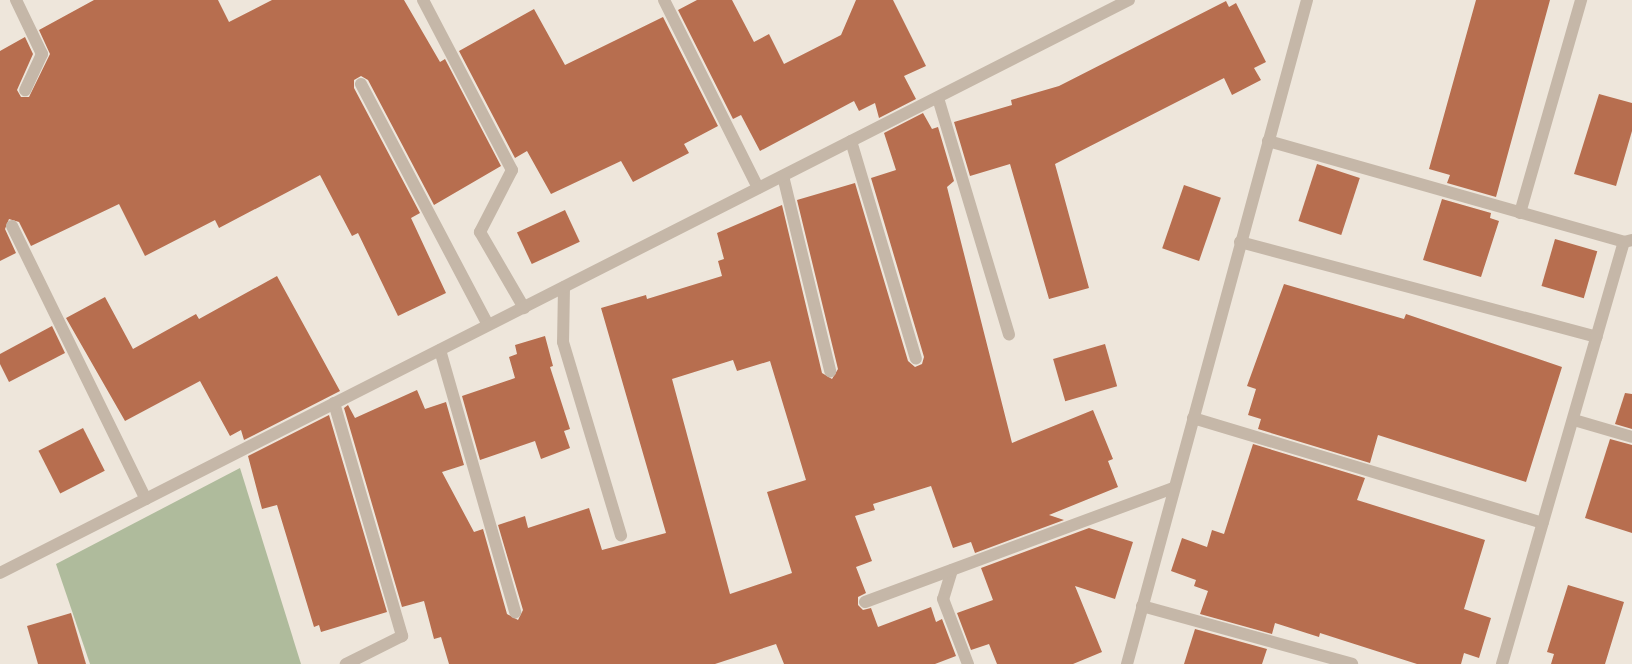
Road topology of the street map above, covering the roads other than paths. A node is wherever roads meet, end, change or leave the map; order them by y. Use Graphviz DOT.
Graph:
graph roads {
  1 [pos="16,0"];
  2 [pos="423,0"];
  3 [pos="664,0"];
  4 [pos="1129,0"];
  5 [pos="1307,0"];
  6 [pos="1580,0"];
  7 [pos="361,84"];
  8 [pos="25,90"];
  9 [pos="938,98"];
  10 [pos="851,141"];
  11 [pos="1268,141"];
  12 [pos="783,176"];
  13 [pos="758,188"];
  14 [pos="1520,212"];
  15 [pos="12,226"];
  16 [pos="1628,241"];
  17 [pos="1240,242"];
  18 [pos="564,287"];
  19 [pos="524,308"];
  20 [pos="488,326"];
  21 [pos="1009,336"];
  22 [pos="1597,337"];
  23 [pos="440,350"];
  24 [pos="916,359"];
  25 [pos="830,371"];
  26 [pos="334,403"];
  27 [pos="1193,418"];
  28 [pos="1574,420"];
  29 [pos="1632,437"];
  30 [pos="1174,488"];
  31 [pos="146,499"];
  32 [pos="1543,523"];
  33 [pos="621,535"];
  34 [pos="952,570"];
  35 [pos="0,573"];
  36 [pos="865,602"];
  37 [pos="1142,606"];
  38 [pos="515,612"];
  39 [pos="346,664"];
  40 [pos="968,664"];
  41 [pos="1127,664"];
  42 [pos="1352,664"];
  43 [pos="1502,664"];
  1 -- 8 [label="street"];
  2 -- 19 [label="street"];
  3 -- 13 [label="street"];
  4 -- 9 [label="street"];
  5 -- 11 [label="street"];
  6 -- 14 [label="street"];
  7 -- 20 [label="street"];
  9 -- 10 [label="street"];
  9 -- 21 [label="street"];
  10 -- 12 [label="street"];
  10 -- 24 [label="street"];
  11 -- 14 [label="street"];
  11 -- 17 [label="street"];
  12 -- 13 [label="street"];
  12 -- 25 [label="street"];
  13 -- 18 [label="street"];
  14 -- 16 [label="street"];
  15 -- 31 [label="street"];
  16 -- 22 [label="street"];
  17 -- 22 [label="street"];
  17 -- 27 [label="street"];
  18 -- 19 [label="street"];
  18 -- 33 [label="street"];
  19 -- 20 [label="street"];
  20 -- 23 [label="street"];
  22 -- 28 [label="street"];
  23 -- 26 [label="street"];
  23 -- 38 [label="street"];
  26 -- 31 [label="street"];
  26 -- 39 [label="street"];
  27 -- 30 [label="street"];
  27 -- 32 [label="street"];
  28 -- 29 [label="street"];
  28 -- 32 [label="street"];
  30 -- 34 [label="street"];
  30 -- 37 [label="street"];
  31 -- 35 [label="street"];
  32 -- 43 [label="street"];
  34 -- 36 [label="street"];
  34 -- 40 [label="street"];
  37 -- 41 [label="street"];
  37 -- 42 [label="street"];
}
